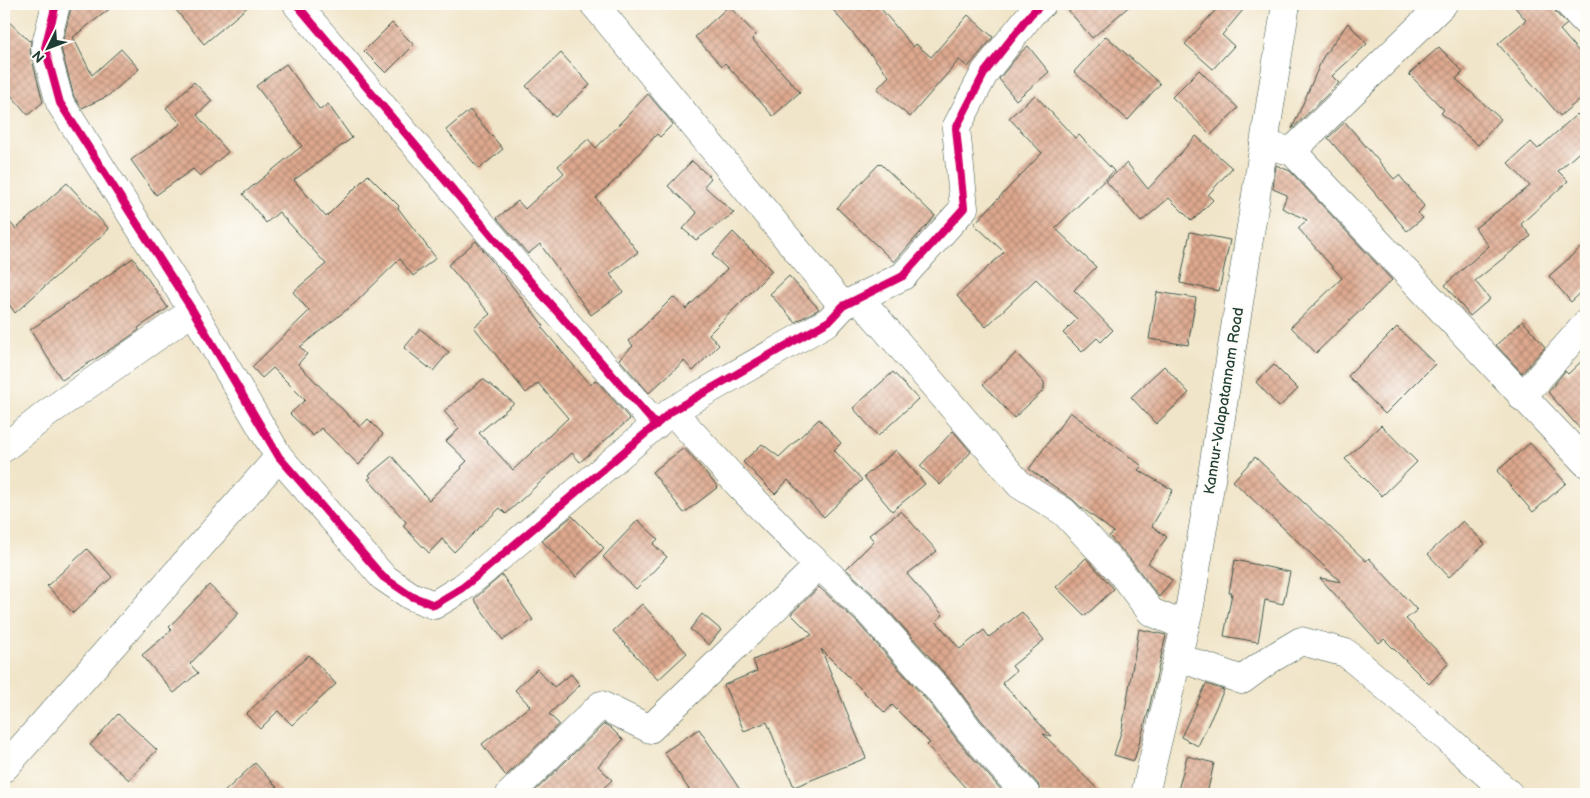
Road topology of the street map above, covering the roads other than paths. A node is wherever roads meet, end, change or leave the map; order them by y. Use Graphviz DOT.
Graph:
graph roads {
  1 [pos="56,4"];
  2 [pos="594,4"];
  3 [pos="1286,4"];
  4 [pos="1443,4"];
  5 [pos="1569,4"];
  6 [pos="298,6"];
  7 [pos="1031,7"];
  8 [pos="1586,22"];
  9 [pos="1264,146"];
  10 [pos="1292,151"];
  11 [pos="851,302"];
  12 [pos="194,311"];
  13 [pos="1586,324"];
  14 [pos="1522,396"];
  15 [pos="664,418"];
  16 [pos="4,448"];
  17 [pos="280,457"];
  18 [pos="1586,463"];
  19 [pos="819,564"];
  20 [pos="1185,626"];
  21 [pos="1178,657"];
  22 [pos="4,768"];
  23 [pos="510,794"];
  24 [pos="1026,794"];
  25 [pos="1145,794"];
  26 [pos="1509,794"];
  1 -- 12 [label="street"];
  2 -- 11 [label="street"];
  3 -- 9 [label="street, Kannur-Valapatannam Road"];
  4 -- 10 [label="street"];
  5 -- 8 [label="street"];
  6 -- 15 [label="street"];
  7 -- 11 [label="street"];
  9 -- 10 [label="street"];
  9 -- 20 [label="street, Kannur-Valapatannam Road"];
  10 -- 14 [label="street"];
  11 -- 15 [label="street"];
  11 -- 20 [label="street"];
  12 -- 16 [label="street"];
  12 -- 17 [label="street"];
  13 -- 14 [label="street"];
  14 -- 18 [label="street"];
  15 -- 17 [label="street"];
  15 -- 19 [label="street"];
  17 -- 22 [label="street"];
  19 -- 23 [label="street"];
  19 -- 24 [label="street"];
  20 -- 21 [label="street, Kannur-Valapatannam Road"];
  21 -- 25 [label="street, Kannur-Valapatannam Road"];
  21 -- 26 [label="street"];
}
